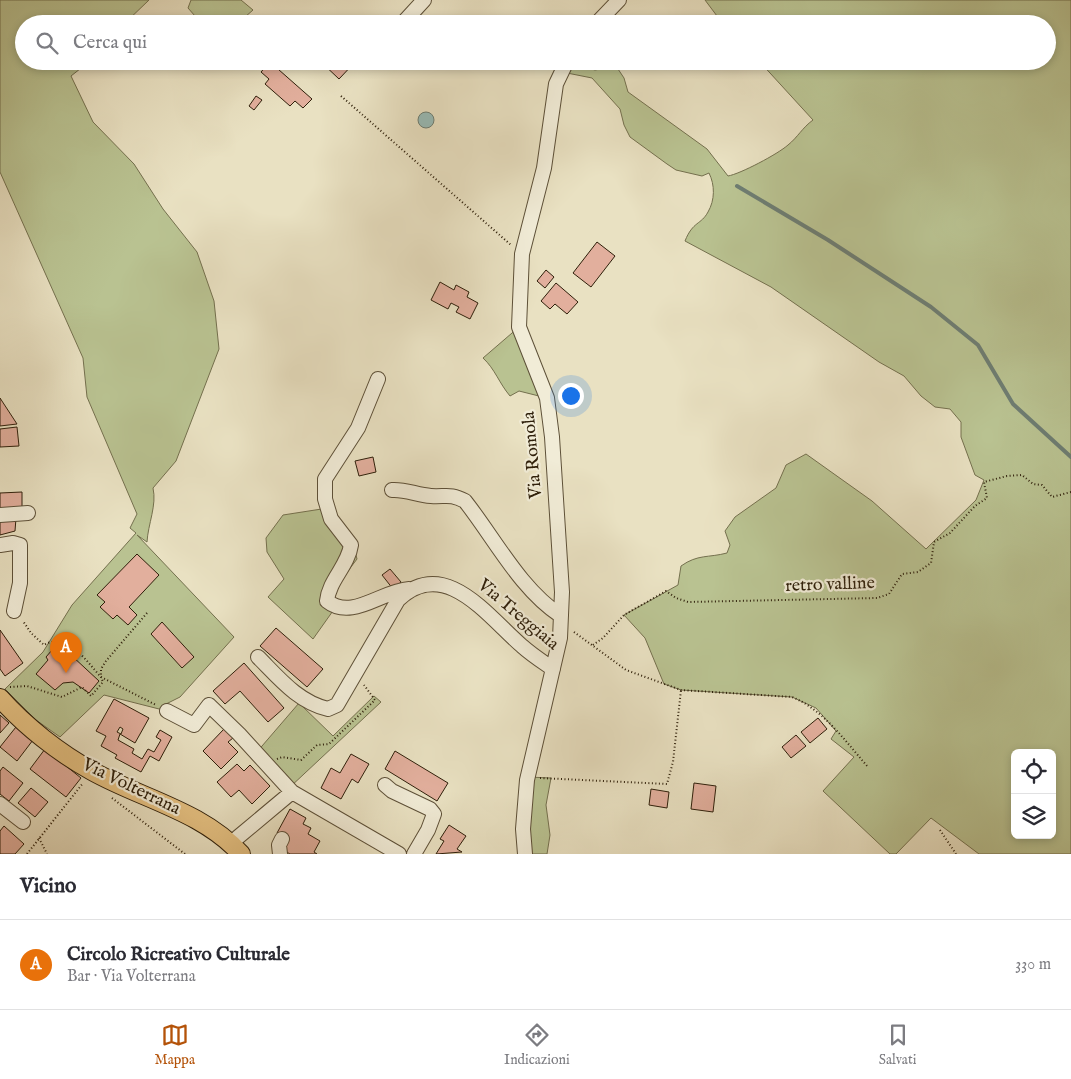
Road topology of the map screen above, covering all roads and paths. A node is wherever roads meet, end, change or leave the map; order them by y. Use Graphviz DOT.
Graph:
graph roads {
  1 [pos="424,0"];
  2 [pos="619,0"];
  3 [pos="410,15"];
  4 [pos="605,15"];
  5 [pos="563,70"];
  6 [pos="341,96"];
  7 [pos="522,254"];
  8 [pos="378,378"];
  9 [pos="392,490"];
  10 [pos="1071,492"];
  11 [pos="28,513"];
  12 [pos="0,515"];
  13 [pos="0,545"];
  14 [pos="410,589"];
  15 [pos="14,611"];
  16 [pos="147,613"];
  17 [pos="561,621"];
  18 [pos="593,645"];
  19 [pos="258,657"];
  20 [pos="553,669"];
  21 [pos="354,673"];
  22 [pos="101,677"];
  23 [pos="681,690"];
  24 [pos="3,692"];
  25 [pos="167,711"];
  26 [pos="266,763"];
  27 [pos="868,767"];
  28 [pos="92,772"];
  29 [pos="528,777"];
  30 [pos="385,785"];
  31 [pos="292,792"];
  32 [pos="109,796"];
  33 [pos="0,804"];
  34 [pos="23,822"];
  35 [pos="940,830"];
  36 [pos="39,838"];
  37 [pos="282,839"];
  38 [pos="236,849"];
  39 [pos="382,850"];
  40 [pos="27,854"];
  41 [pos="47,854"];
  42 [pos="185,854"];
  43 [pos="280,854"];
  44 [pos="398,854"];
  45 [pos="414,854"];
  46 [pos="525,854"];
  47 [pos="956,854"];
  1 -- 3 [label="street"];
  2 -- 4 [label="street"];
  5 -- 7 [label="street, Via Romola"];
  6 -- 7 [label="path"];
  7 -- 17 [label="street, Via Romola"];
  8 -- 14 [label="street, Via Treggiaia"];
  9 -- 17 [label="street"];
  10 -- 18 [label="path, retro valline"];
  11 -- 12 [label="street"];
  13 -- 15 [label="street"];
  14 -- 20 [label="street, Via Treggiaia"];
  14 -- 21 [label="street"];
  15 -- 22 [label="path"];
  16 -- 22 [label="path"];
  17 -- 18 [label="path"];
  17 -- 20 [label="street, Via Romola"];
  18 -- 23 [label="path"];
  19 -- 21 [label="street"];
  20 -- 29 [label="street, Via Romola"];
  21 -- 26 [label="path"];
  22 -- 24 [label="path"];
  22 -- 25 [label="path"];
  23 -- 27 [label="path"];
  23 -- 29 [label="path"];
  24 -- 28 [label="main road, Via Volterrana"];
  25 -- 26 [label="street"];
  26 -- 31 [label="street"];
  28 -- 36 [label="path"];
  28 -- 38 [label="main road, Via Volterrana"];
  29 -- 46 [label="street, Via Romola"];
  30 -- 45 [label="street"];
  31 -- 38 [label="street"];
  31 -- 39 [label="street"];
  32 -- 42 [label="path"];
  33 -- 34 [label="street"];
  35 -- 47 [label="path"];
  36 -- 40 [label="path"];
  36 -- 41 [label="path"];
  37 -- 43 [label="street"];
  39 -- 44 [label="street"];
}
